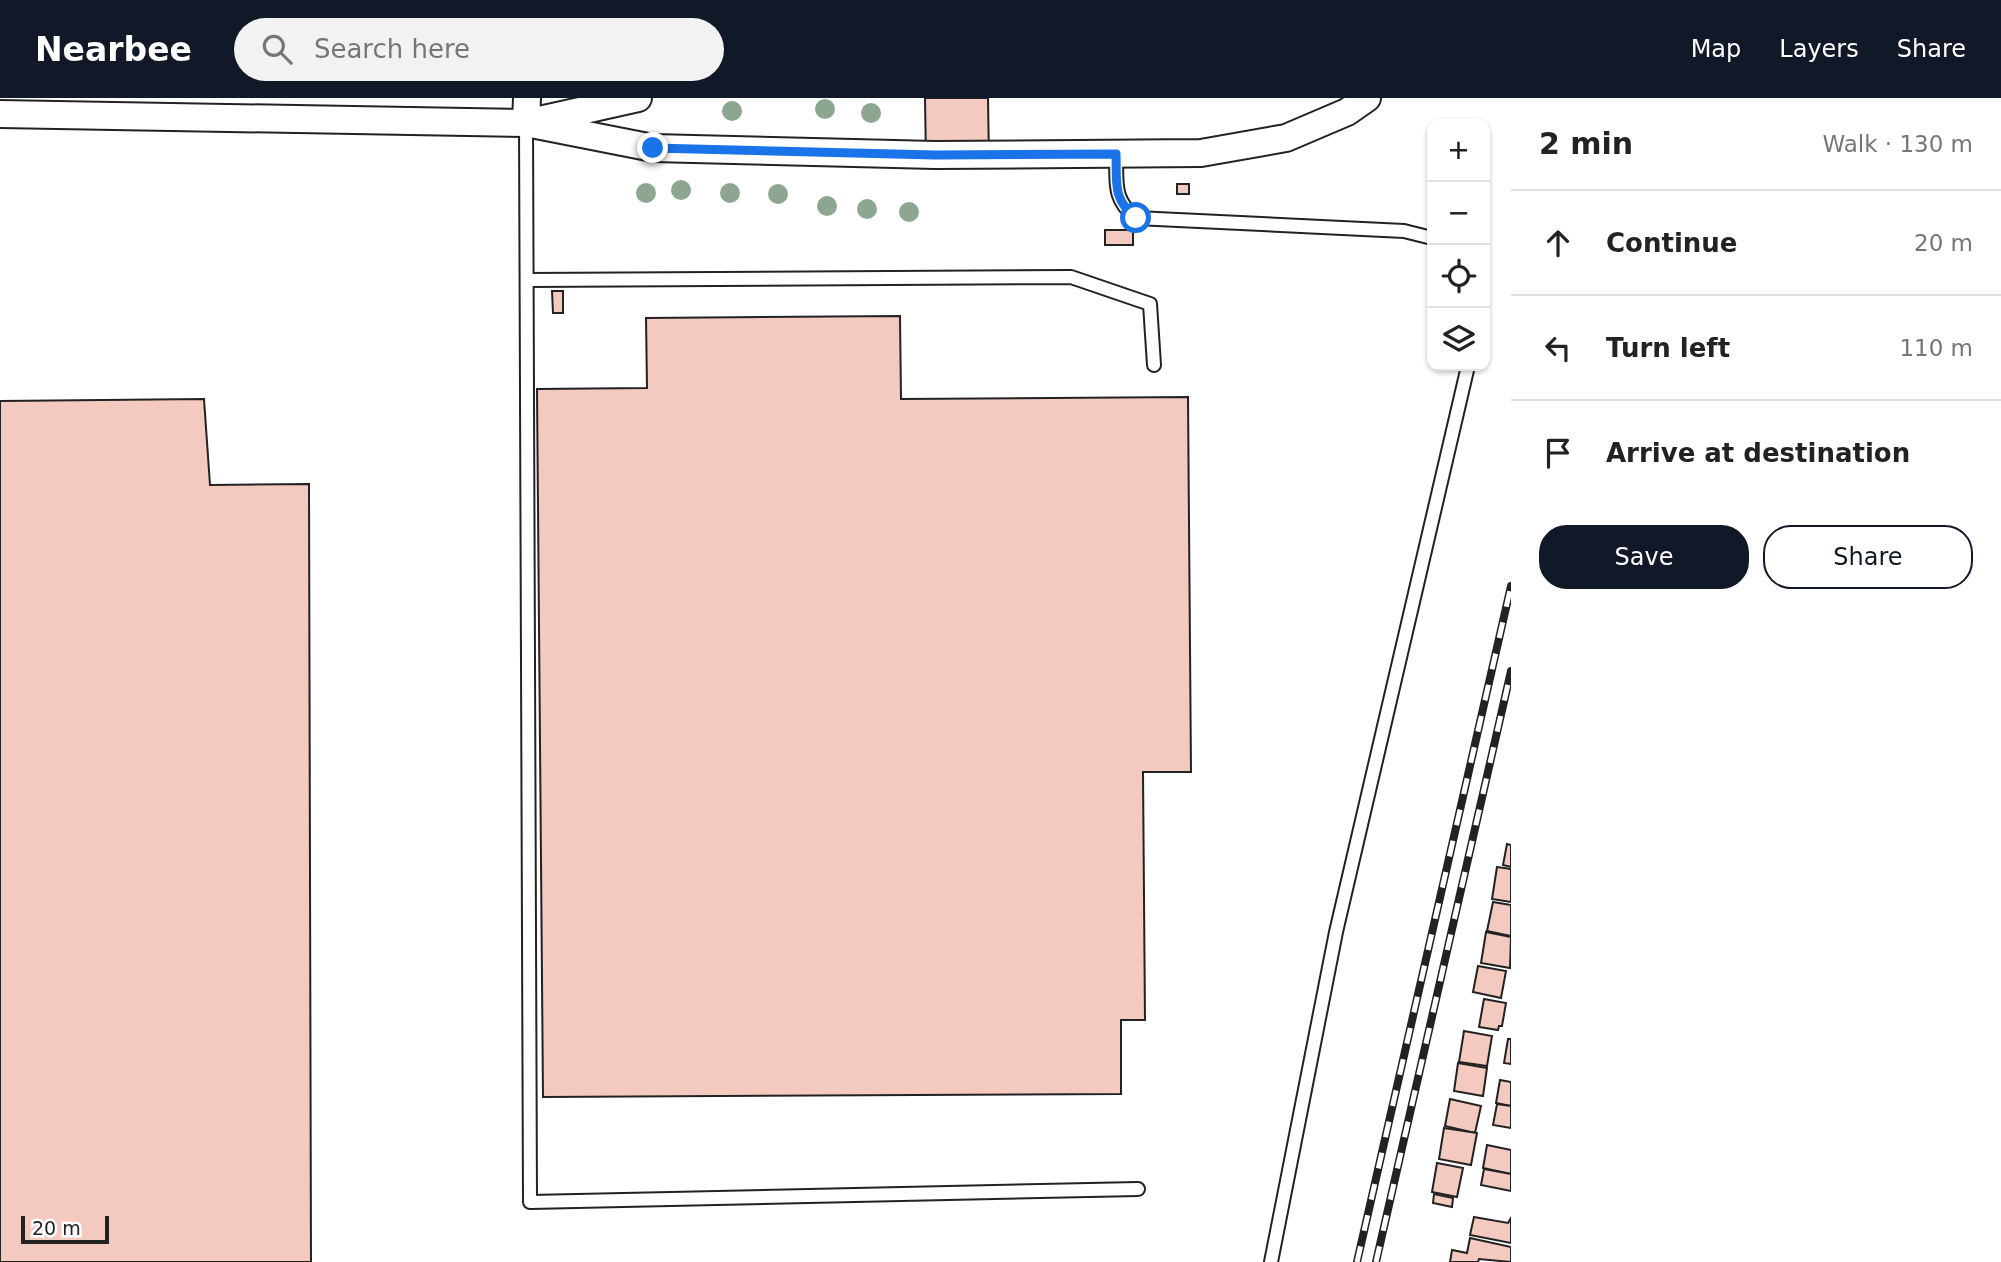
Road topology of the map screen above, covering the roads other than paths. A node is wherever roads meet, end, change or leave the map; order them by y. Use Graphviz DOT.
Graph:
graph roads {
  1 [pos="638,98"];
  2 [pos="1367,98"];
  3 [pos="526,110"];
  4 [pos="0,114"];
  5 [pos="1116,154"];
  6 [pos="1427,236"];
  7 [pos="527,280"];
  8 [pos="1154,365"];
  9 [pos="1467,371"];
  10 [pos="1138,1189"];
  11 [pos="1271,1262"];
  1 -- 3 [label="street"];
  2 -- 5 [label="street"];
  3 -- 4 [label="street"];
  3 -- 5 [label="street"];
  3 -- 7 [label="lane"];
  5 -- 6 [label="lane"];
  7 -- 8 [label="lane"];
  7 -- 10 [label="lane"];
  9 -- 11 [label="lane"];
}
